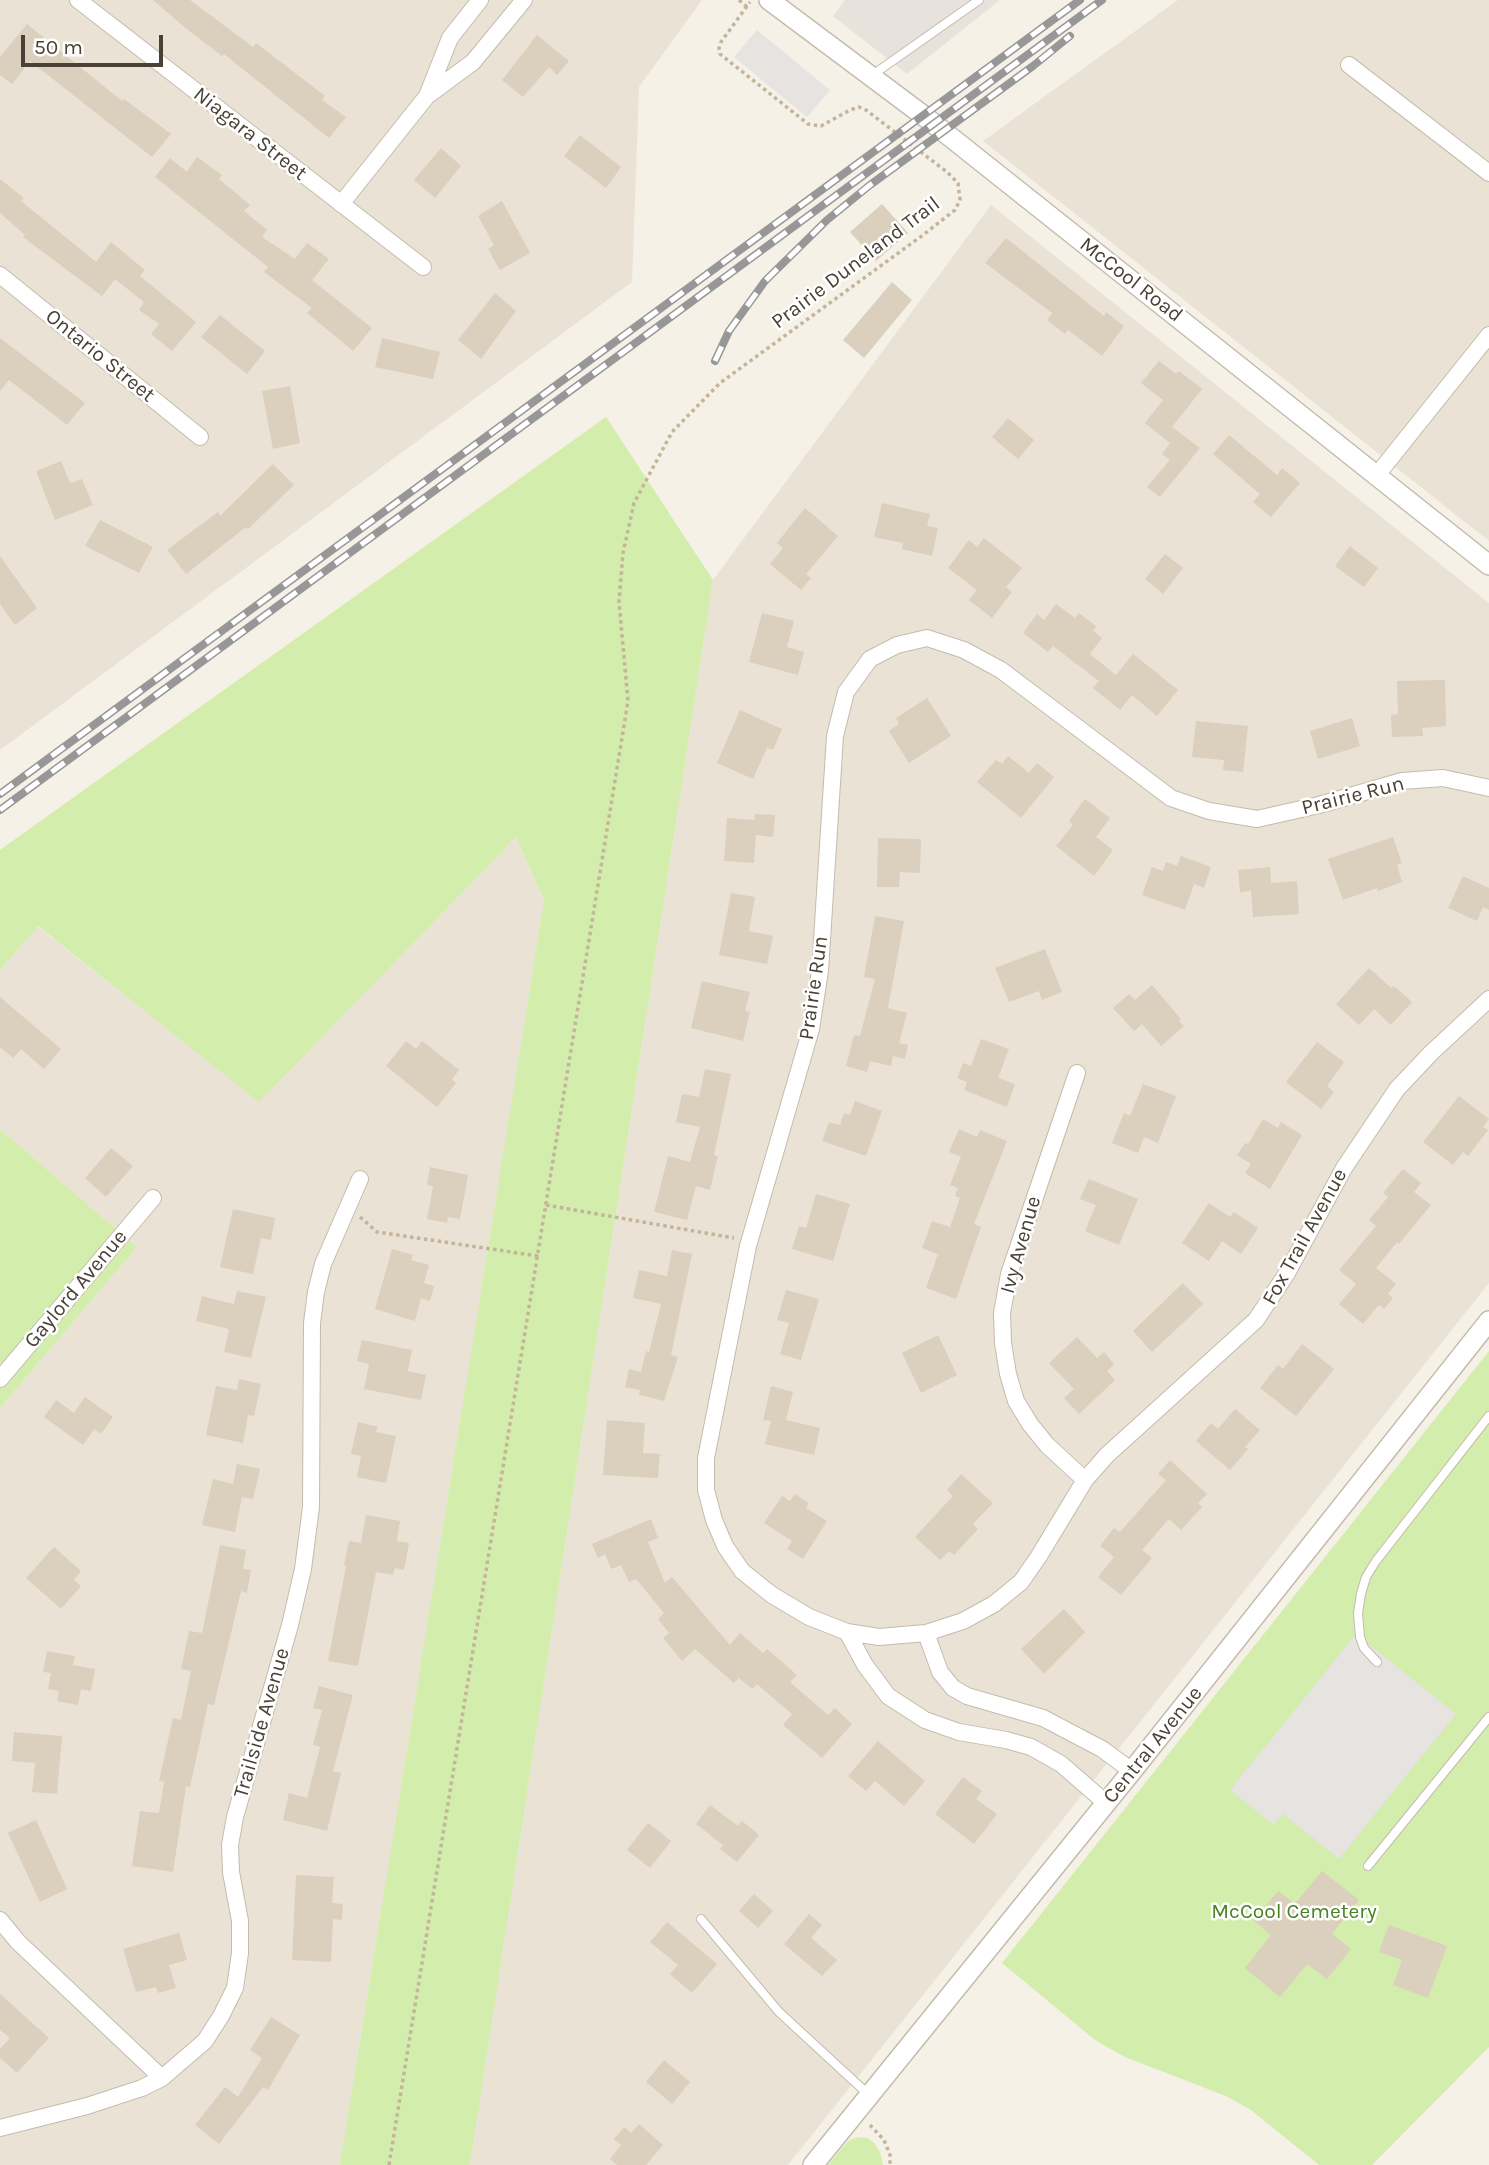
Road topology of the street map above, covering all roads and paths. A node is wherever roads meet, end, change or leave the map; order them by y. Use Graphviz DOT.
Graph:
graph roads {
  1 [pos="78,0"];
  2 [pos="480,0"];
  3 [pos="524,0"];
  4 [pos="739,0"];
  5 [pos="751,0"];
  6 [pos="769,0"];
  7 [pos="979,0"];
  8 [pos="747,7"];
  9 [pos="1349,65"];
  10 [pos="871,76"];
  11 [pos="428,96"];
  12 [pos="1489,173"];
  13 [pos="341,204"];
  14 [pos="423,267"];
  15 [pos="0,275"];
  16 [pos="1489,335"];
  17 [pos="200,437"];
  18 [pos="1377,475"];
  19 [pos="1489,565"];
  20 [pos="1489,788"];
  21 [pos="1489,999"];
  22 [pos="1077,1073"];
  23 [pos="360,1179"];
  24 [pos="153,1198"];
  25 [pos="546,1205"];
  26 [pos="348,1207"];
  27 [pos="750,1241"];
  28 [pos="538,1256"];
  29 [pos="1489,1321"];
  30 [pos="0,1379"];
  31 [pos="1489,1416"];
  32 [pos="1081,1486"];
  33 [pos="847,1632"];
  34 [pos="926,1633"];
  35 [pos="1377,1662"];
  36 [pos="1489,1717"];
  37 [pos="1132,1771"];
  38 [pos="1106,1803"];
  39 [pos="1368,1866"];
  40 [pos="701,1919"];
  41 [pos="0,1920"];
  42 [pos="162,2078"];
  43 [pos="869,2095"];
  44 [pos="855,2112"];
  45 [pos="0,2128"];
  46 [pos="389,2165"];
  47 [pos="813,2165"];
  48 [pos="890,2165"];
  1 -- 13 [label="street, Niagara Street"];
  2 -- 11 [label="street"];
  3 -- 11 [label="street"];
  4 -- 8 [label="path"];
  5 -- 8 [label="path, Prairie Duneland Trail"];
  6 -- 10 [label="street, McCool Road"];
  7 -- 10 [label="lane"];
  8 -- 25 [label="path, Prairie Duneland Trail"];
  9 -- 12 [label="street"];
  10 -- 18 [label="street, McCool Road"];
  11 -- 13 [label="street"];
  13 -- 14 [label="street, Niagara Street"];
  15 -- 17 [label="street, Ontario Street"];
  16 -- 18 [label="street"];
  18 -- 19 [label="street, McCool Road"];
  20 -- 27 [label="street, Prairie Run"];
  21 -- 32 [label="street, Fox Trail Avenue"];
  22 -- 32 [label="street, Ivy Avenue"];
  23 -- 26 [label="street, Trailside Avenue"];
  24 -- 30 [label="street, Gaylord Avenue"];
  25 -- 27 [label="path"];
  25 -- 28 [label="path"];
  26 -- 28 [label="path"];
  26 -- 42 [label="street, Trailside Avenue"];
  27 -- 33 [label="street, Prairie Run"];
  28 -- 46 [label="path"];
  29 -- 37 [label="street, Central Avenue"];
  31 -- 35 [label="lane"];
  32 -- 34 [label="street, Prairie Run"];
  33 -- 34 [label="street, Prairie Run"];
  33 -- 38 [label="street"];
  34 -- 37 [label="street"];
  36 -- 39 [label="lane"];
  37 -- 38 [label="street, Central Avenue"];
  38 -- 43 [label="street, Central Avenue"];
  40 -- 43 [label="lane"];
  41 -- 42 [label="street"];
  42 -- 45 [label="street, Trailside Avenue"];
  43 -- 44 [label="street, Central Avenue"];
  44 -- 47 [label="street, Central Avenue"];
  44 -- 48 [label="path"];
}
